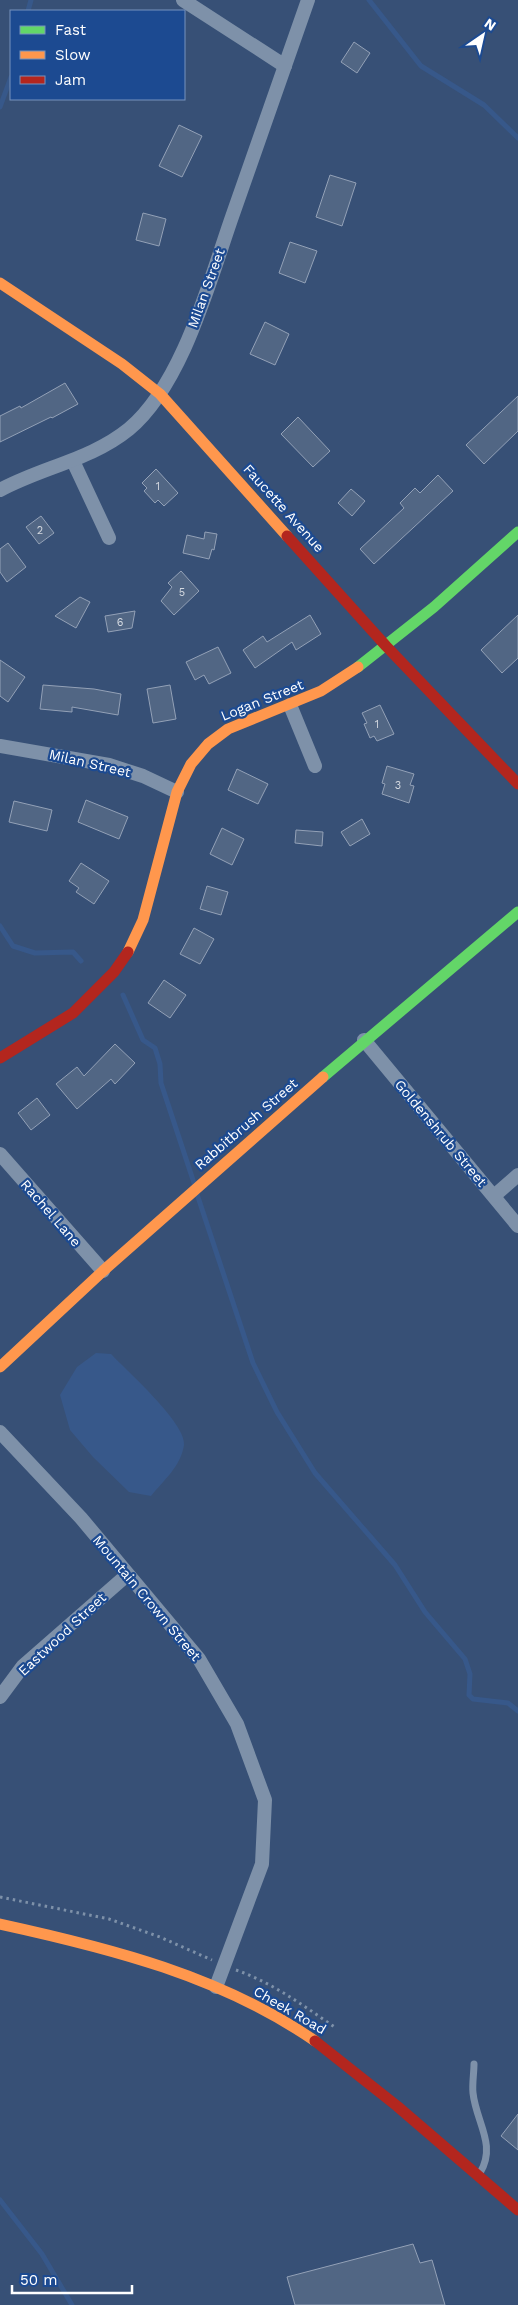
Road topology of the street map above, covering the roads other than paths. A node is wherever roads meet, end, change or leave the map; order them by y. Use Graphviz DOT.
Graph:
graph roads {
  1 [pos="183,0"];
  2 [pos="308,0"];
  3 [pos="285,66"];
  4 [pos="0,283"];
  5 [pos="160,394"];
  6 [pos="73,460"];
  7 [pos="0,490"];
  8 [pos="518,532"];
  9 [pos="109,538"];
  10 [pos="386,646"];
  11 [pos="290,705"];
  12 [pos="0,746"];
  13 [pos="315,766"];
  14 [pos="518,784"];
  15 [pos="177,792"];
  16 [pos="518,912"];
  17 [pos="364,1040"];
  18 [pos="0,1058"];
  19 [pos="0,1154"];
  20 [pos="518,1176"];
  21 [pos="494,1196"];
  22 [pos="518,1226"];
  23 [pos="103,1271"];
  24 [pos="0,1367"];
  25 [pos="0,1432"];
  26 [pos="127,1575"];
  27 [pos="0,1697"];
  28 [pos="0,1924"];
  29 [pos="216,1987"];
  30 [pos="474,2064"];
  31 [pos="478,2175"];
  32 [pos="518,2210"];
  1 -- 3 [label="street"];
  2 -- 3 [label="street, Milan Street"];
  3 -- 5 [label="street, Milan Street"];
  4 -- 5 [label="street, Faucette Avenue"];
  5 -- 6 [label="street, Milan Street"];
  5 -- 10 [label="street, Faucette Avenue"];
  6 -- 7 [label="street, Milan Street"];
  6 -- 9 [label="street"];
  8 -- 10 [label="street, Logan Street"];
  10 -- 11 [label="street, Logan Street"];
  10 -- 14 [label="street, Faucette Avenue"];
  11 -- 13 [label="street"];
  11 -- 15 [label="street, Logan Street"];
  12 -- 15 [label="street, Milan Street"];
  15 -- 18 [label="street, Logan Street"];
  16 -- 17 [label="street, Rabbitbrush Street"];
  17 -- 21 [label="street, Goldenshrub Street"];
  17 -- 23 [label="street, Rabbitbrush Street"];
  19 -- 23 [label="street, Rachel Lane"];
  20 -- 21 [label="street"];
  21 -- 22 [label="street, Goldenshrub Street"];
  23 -- 24 [label="street, Rabbitbrush Street"];
  25 -- 26 [label="street, Mountain Crown Street"];
  26 -- 27 [label="street, Eastwood Street"];
  26 -- 29 [label="street, Mountain Crown Street"];
  28 -- 29 [label="street, Cheek Road"];
  29 -- 31 [label="street, Cheek Road"];
  30 -- 31 [label="lane"];
  31 -- 32 [label="street, Cheek Road"];
}
